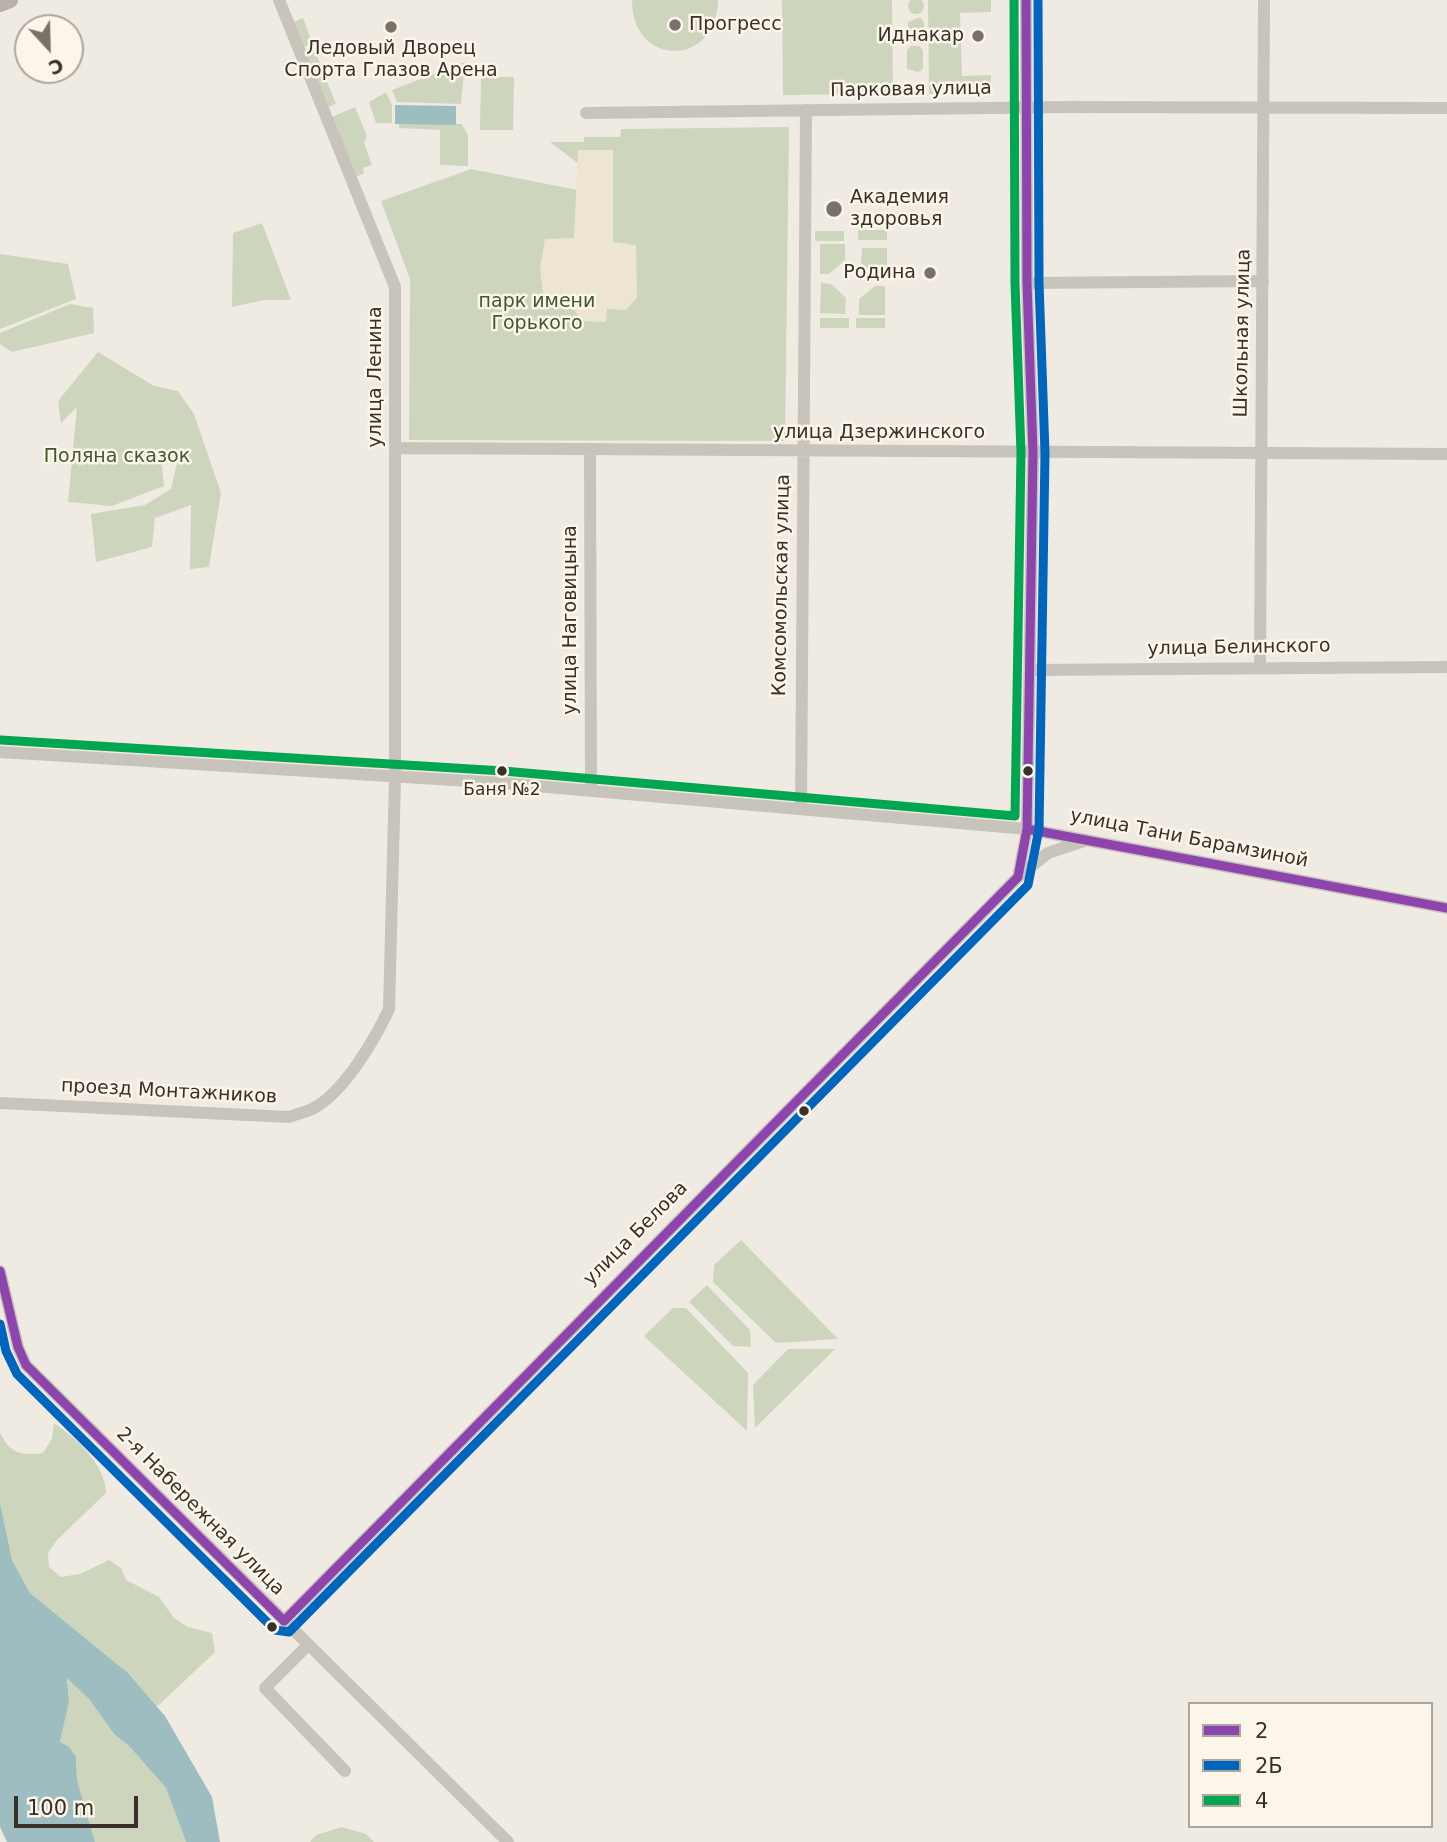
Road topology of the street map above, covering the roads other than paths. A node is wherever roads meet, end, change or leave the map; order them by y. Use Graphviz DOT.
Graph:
graph roads {
  1 [pos="10,0"];
  2 [pos="279,0"];
  3 [pos="1026,0"];
  4 [pos="1264,0"];
  5 [pos="0,4"];
  6 [pos="1028,107"];
  7 [pos="1265,108"];
  8 [pos="1447,108"];
  9 [pos="806,110"];
  10 [pos="586,113"];
  11 [pos="1262,281"];
  12 [pos="1027,283"];
  13 [pos="395,448"];
  14 [pos="590,450"];
  15 [pos="803,452"];
  16 [pos="1033,453"];
  17 [pos="1260,453"];
  18 [pos="1447,454"];
  19 [pos="1260,667"];
  20 [pos="1447,667"];
  21 [pos="1031,670"];
  22 [pos="0,752"];
  23 [pos="395,778"];
  24 [pos="592,790"];
  25 [pos="801,809"];
  26 [pos="1027,829"];
  27 [pos="1093,839"];
  28 [pos="1018,877"];
  29 [pos="1447,908"];
  30 [pos="0,1103"];
  31 [pos="0,1271"];
  32 [pos="284,1621"];
  33 [pos="308,1645"];
  34 [pos="345,1772"];
  35 [pos="508,1842"];
  1 -- 5 [label="main road"];
  2 -- 13 [label="street, улица Ленина"];
  3 -- 6 [label="street"];
  4 -- 7 [label="street, Школьная улица"];
  6 -- 7 [label="street, Парковая улица"];
  6 -- 9 [label="street, Парковая улица"];
  6 -- 12 [label="street"];
  7 -- 8 [label="street, Парковая улица"];
  7 -- 11 [label="street, Школьная улица"];
  9 -- 10 [label="street, Парковая улица"];
  9 -- 15 [label="street, Комсомольская улица"];
  11 -- 12 [label="street"];
  11 -- 17 [label="street, Школьная улица"];
  12 -- 16 [label="street"];
  13 -- 14 [label="street, улица Дзержинского"];
  13 -- 23 [label="street, улица Ленина"];
  14 -- 15 [label="street, улица Дзержинского"];
  14 -- 24 [label="street, улица Наговицына"];
  15 -- 16 [label="street, улица Дзержинского"];
  15 -- 25 [label="street, Комсомольская улица"];
  16 -- 17 [label="street, улица Дзержинского"];
  16 -- 21 [label="street"];
  17 -- 18 [label="street, улица Дзержинского"];
  17 -- 19 [label="street, Школьная улица"];
  19 -- 20 [label="street, улица Белинского"];
  19 -- 21 [label="street, улица Белинского"];
  21 -- 26 [label="street"];
  22 -- 23 [label="street, улица Тани Барамзиной"];
  23 -- 24 [label="street, улица Тани Барамзиной"];
  23 -- 30 [label="street, проезд Монтажников"];
  24 -- 25 [label="street, улица Тани Барамзиной"];
  25 -- 26 [label="street, улица Тани Барамзиной"];
  26 -- 27 [label="street, улица Тани Барамзиной"];
  26 -- 28 [label="street"];
  27 -- 28 [label="street, улица Белова"];
  27 -- 29 [label="street, улица Тани Барамзиной"];
  28 -- 32 [label="street, улица Белова"];
  31 -- 32 [label="street, 2-я Набережная улица"];
  32 -- 33 [label="street, 2-я Набережная улица"];
  33 -- 34 [label="street"];
  33 -- 35 [label="street, 2-я Набережная улица"];
}
